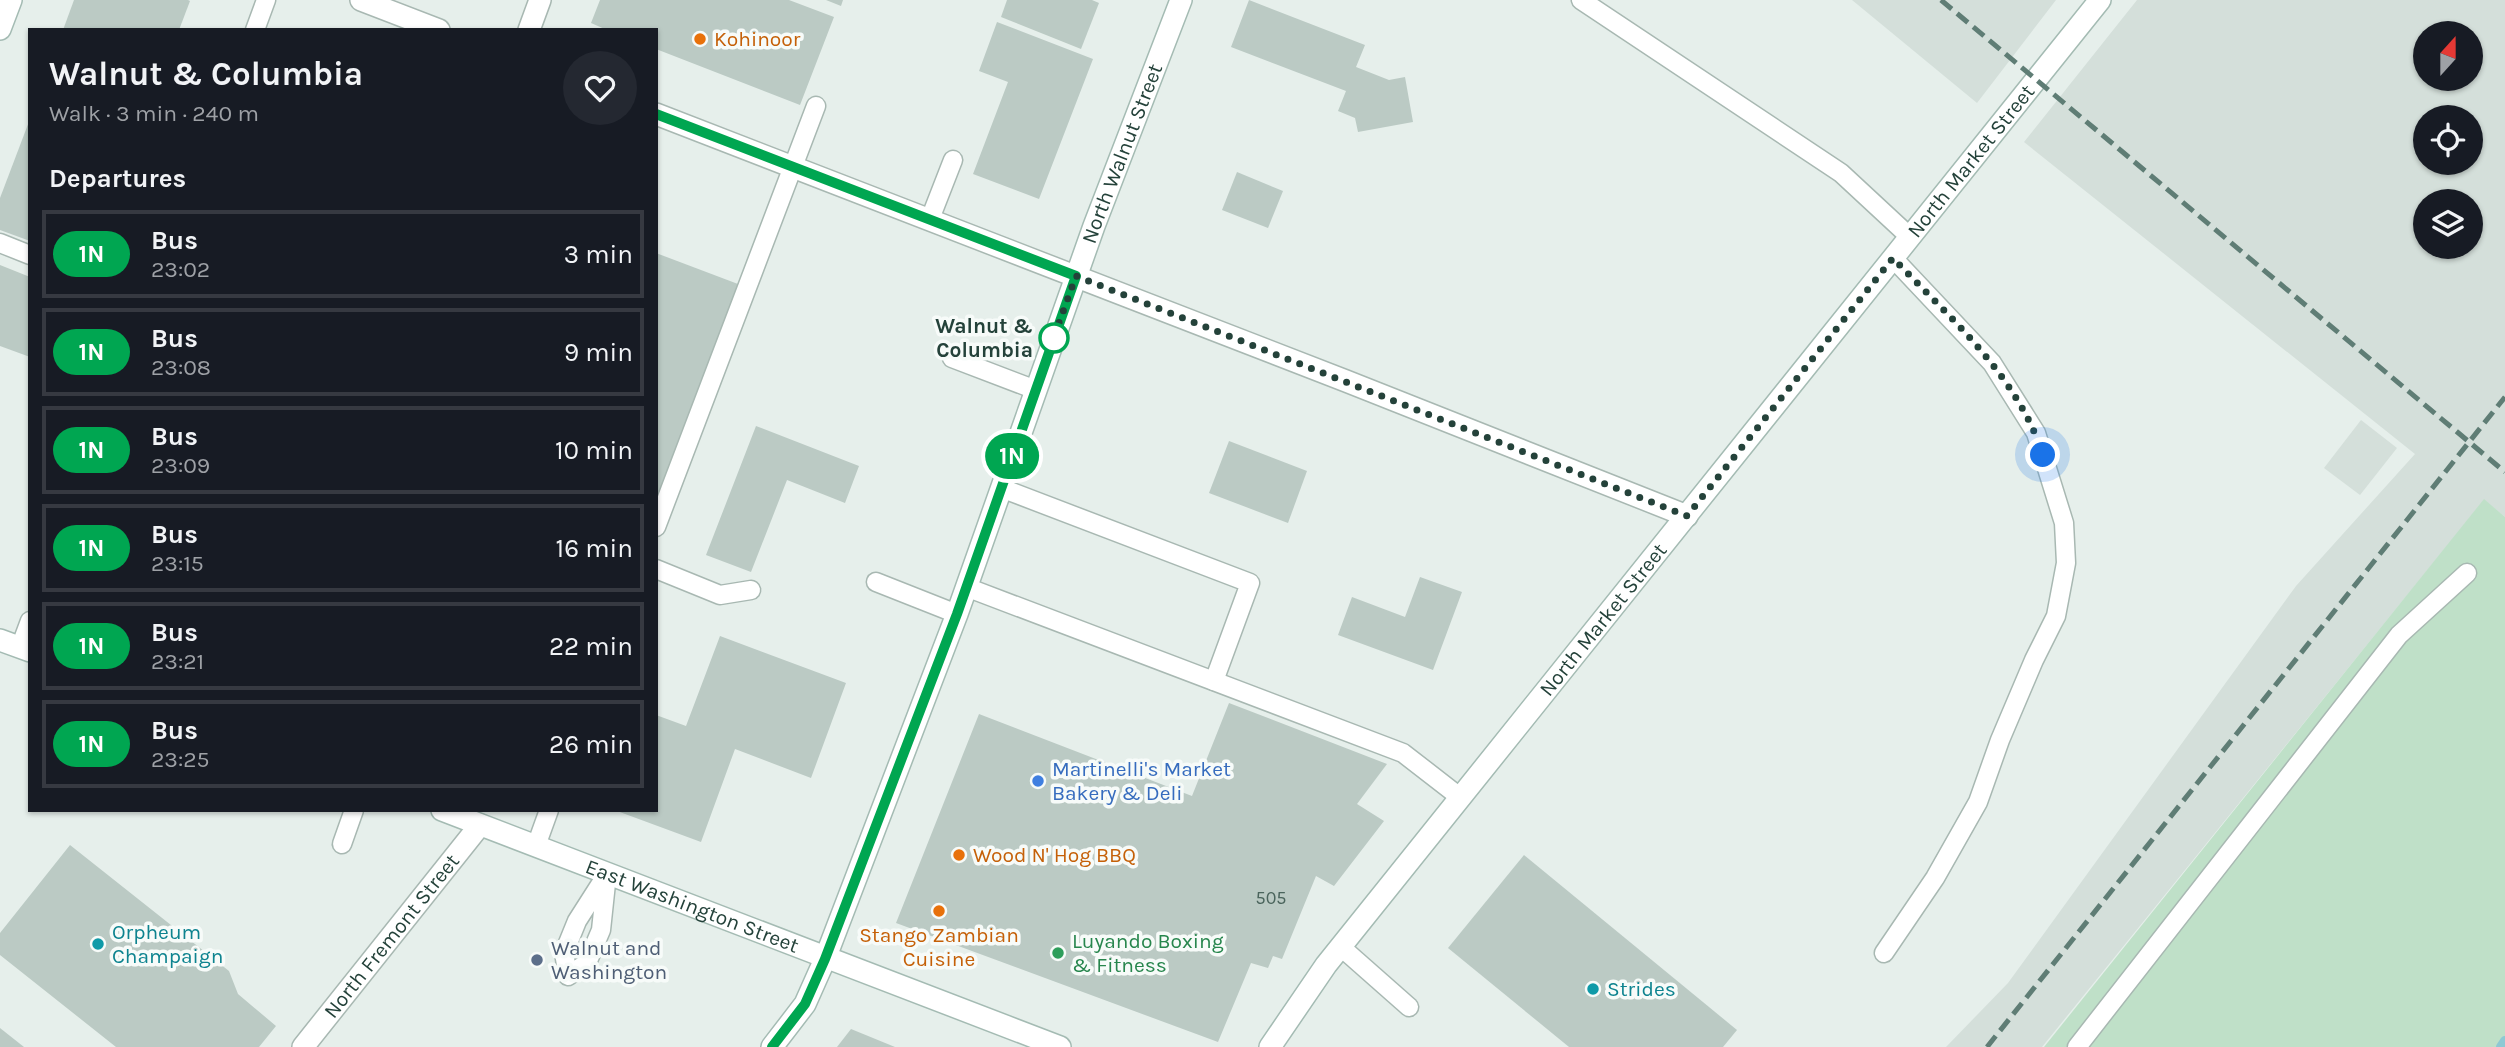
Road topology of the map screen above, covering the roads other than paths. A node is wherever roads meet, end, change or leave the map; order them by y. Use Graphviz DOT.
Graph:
graph roads {
  1 [pos="11,0"];
  2 [pos="266,0"];
  3 [pos="361,0"];
  4 [pos="540,0"];
  5 [pos="1181,0"];
  6 [pos="1581,0"];
  7 [pos="2100,0"];
  8 [pos="256,28"];
  9 [pos="434,28"];
  10 [pos="530,28"];
  11 [pos="0,29"];
  12 [pos="816,106"];
  13 [pos="658,115"];
  14 [pos="953,160"];
  15 [pos="793,166"];
  16 [pos="930,219"];
  17 [pos="1910,237"];
  18 [pos="0,243"];
  19 [pos="28,254"];
  20 [pos="1893,258"];
  21 [pos="1076,276"];
  22 [pos="953,358"];
  23 [pos="1036,390"];
  24 [pos="1001,488"];
  25 [pos="1687,516"];
  26 [pos="658,522"];
  27 [pos="658,570"];
  28 [pos="2467,573"];
  29 [pos="876,582"];
  30 [pos="966,587"];
  31 [pos="751,590"];
  32 [pos="957,614"];
  33 [pos="28,625"];
  34 [pos="17,646"];
  35 [pos="1214,681"];
  36 [pos="1461,798"];
  37 [pos="353,812"];
  38 [pos="447,812"];
  39 [pos="548,812"];
  40 [pos="480,825"];
  41 [pos="342,844"];
  42 [pos="536,846"];
  43 [pos="607,874"];
  44 [pos="1341,947"];
  45 [pos="1884,953"];
  46 [pos="825,959"];
  47 [pos="1409,1007"];
  48 [pos="303,1047"];
  49 [pos="772,1047"];
  50 [pos="1060,1047"];
  51 [pos="1270,1047"];
  52 [pos="2077,1047"];
  1 -- 11 [label="street"];
  2 -- 8 [label="lane"];
  3 -- 9 [label="street"];
  4 -- 10 [label="street"];
  5 -- 21 [label="street, North Walnut Street"];
  6 -- 17 [label="lane"];
  7 -- 17 [label="street, North Market Street"];
  12 -- 15 [label="lane"];
  13 -- 15 [label="street"];
  14 -- 16 [label="lane"];
  15 -- 16 [label="street"];
  15 -- 26 [label="lane"];
  16 -- 21 [label="street"];
  17 -- 20 [label="street, North Market Street"];
  18 -- 19 [label="lane"];
  20 -- 25 [label="street, North Market Street"];
  20 -- 45 [label="lane"];
  21 -- 23 [label="street, North Walnut Street"];
  21 -- 25 [label="street"];
  22 -- 23 [label="lane"];
  23 -- 24 [label="street, North Walnut Street"];
  24 -- 30 [label="street, North Walnut Street"];
  24 -- 35 [label="lane"];
  25 -- 36 [label="street, North Market Street"];
  27 -- 31 [label="lane"];
  28 -- 52 [label="lane"];
  29 -- 32 [label="lane"];
  30 -- 32 [label="street, North Walnut Street"];
  30 -- 35 [label="lane"];
  32 -- 46 [label="street, North Walnut Street"];
  33 -- 34 [label="lane"];
  35 -- 36 [label="lane"];
  36 -- 44 [label="street, North Market Street"];
  37 -- 41 [label="lane"];
  38 -- 40 [label="street, East Washington Street"];
  39 -- 42 [label="lane"];
  40 -- 42 [label="street, East Washington Street"];
  40 -- 48 [label="street, North Fremont Street"];
  42 -- 43 [label="street, East Washington Street"];
  43 -- 43 [label="lane"];
  43 -- 46 [label="street, East Washington Street"];
  44 -- 47 [label="lane"];
  44 -- 51 [label="street, North Market Street"];
  46 -- 49 [label="street, North Walnut Street"];
  46 -- 50 [label="street, East Washington Street"];
}
